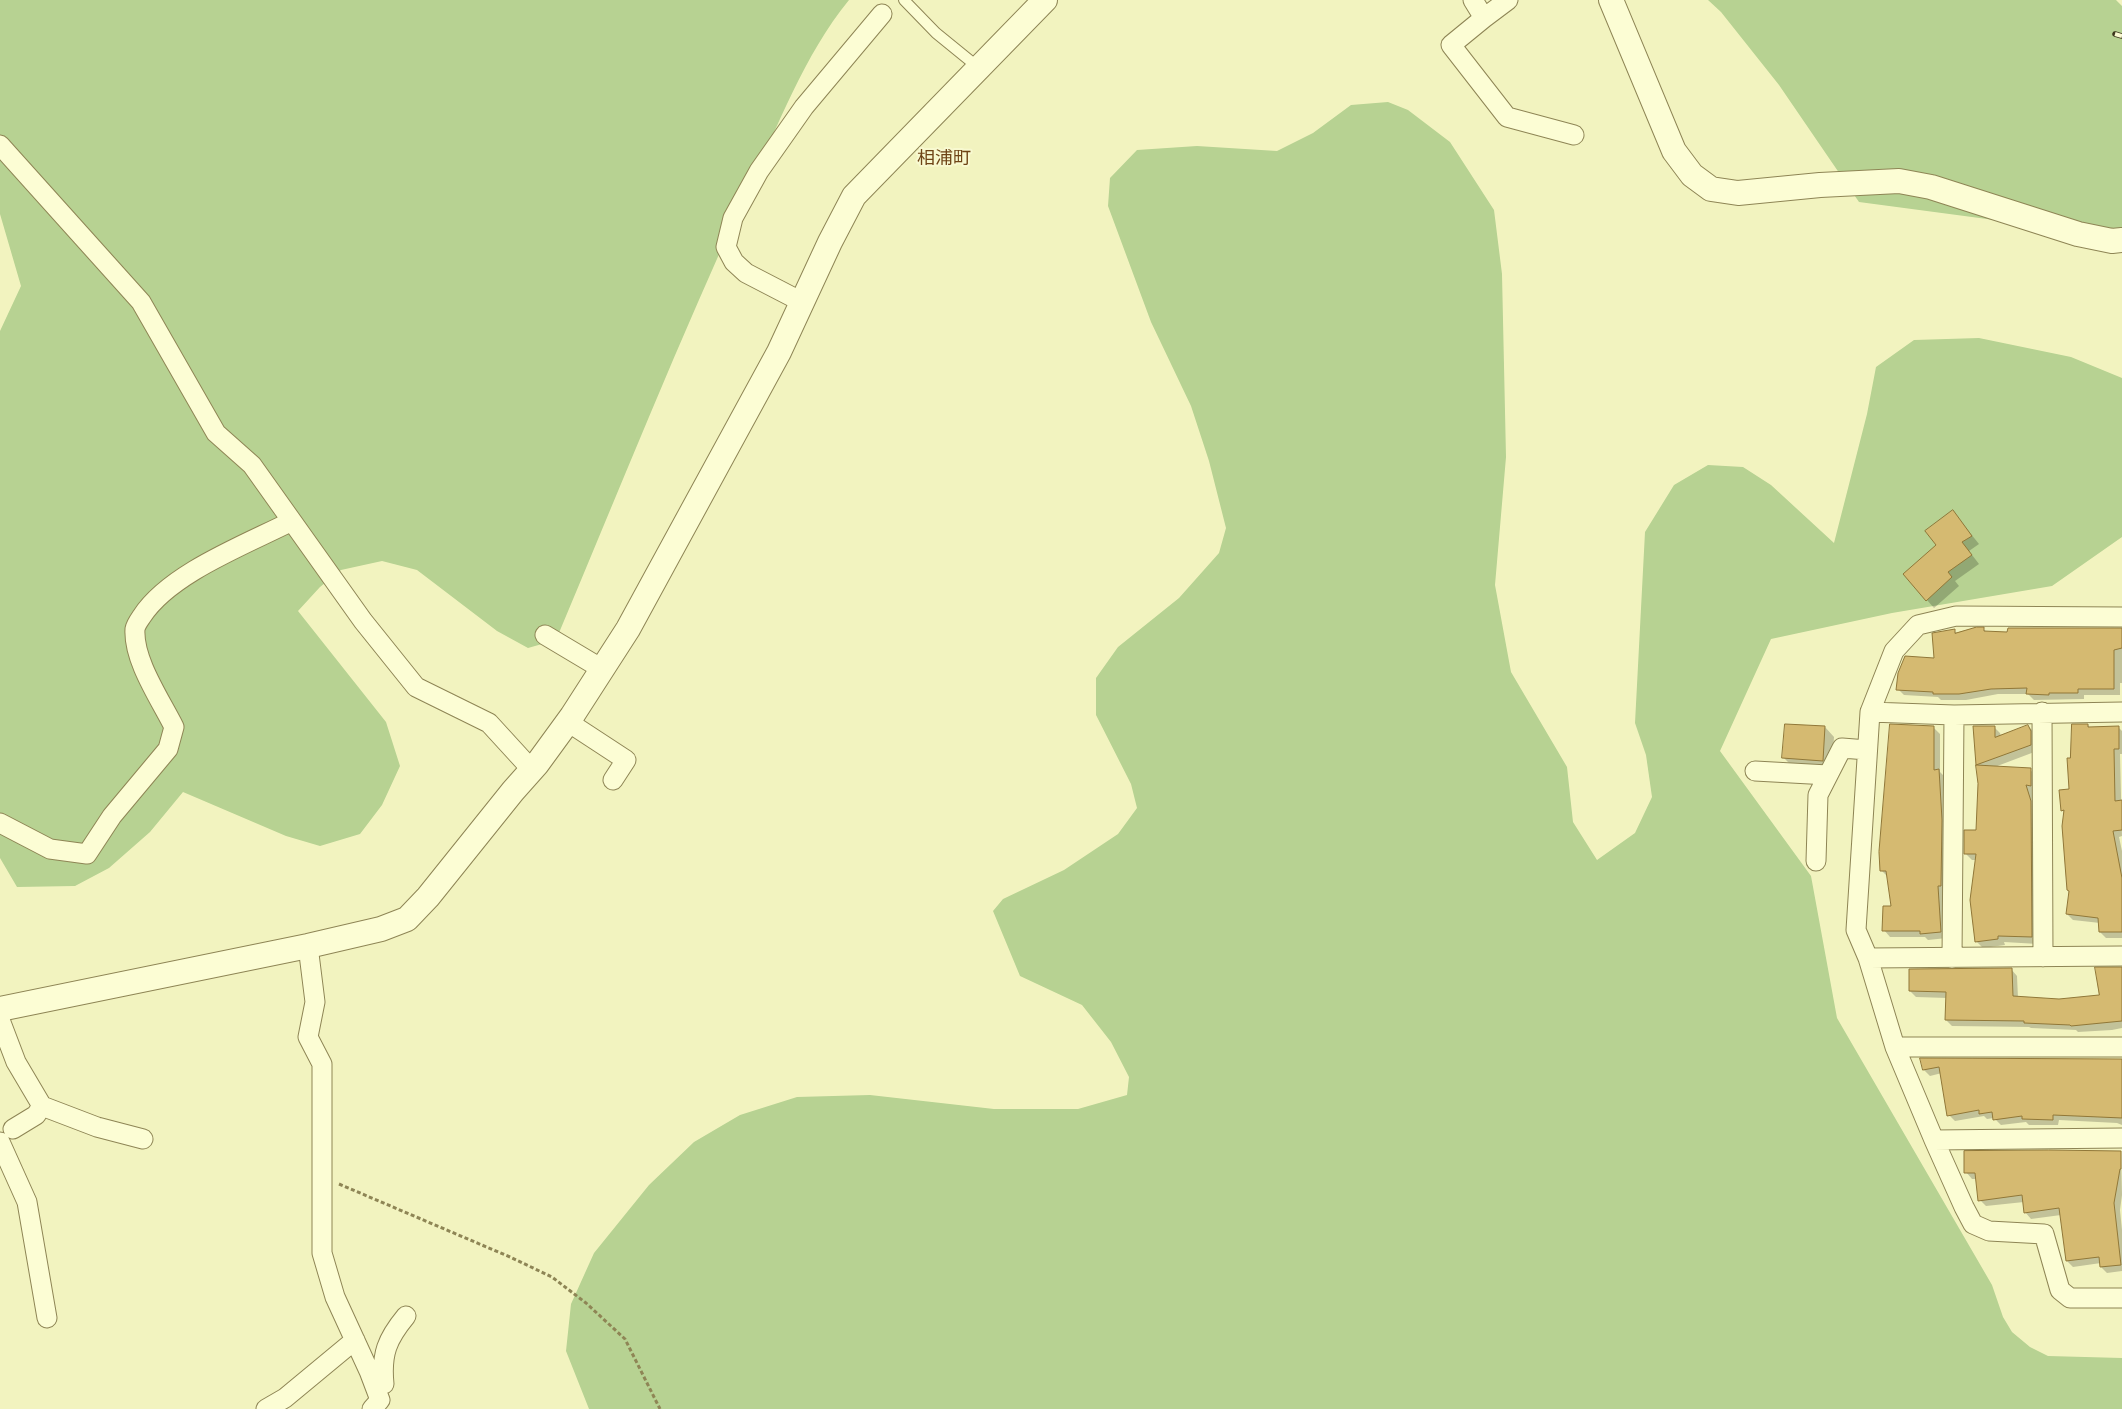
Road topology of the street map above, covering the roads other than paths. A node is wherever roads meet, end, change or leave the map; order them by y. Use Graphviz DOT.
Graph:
graph roads {
  1 [pos="904,0"];
  2 [pos="1045,0"];
  3 [pos="1473,0"];
  4 [pos="1508,0"];
  5 [pos="1611,0"];
  6 [pos="882,14"];
  7 [pos="1484,18"];
  8 [pos="979,68"];
  9 [pos="1574,135"];
  10 [pos="0,145"];
  11 [pos="2122,240"];
  12 [pos="802,302"];
  13 [pos="292,521"];
  14 [pos="2122,617"];
  15 [pos="545,635"];
  16 [pos="602,669"];
  17 [pos="1870,712"];
  18 [pos="2042,712"];
  19 [pos="2122,712"];
  20 [pos="1954,715"];
  21 [pos="568,722"];
  22 [pos="1867,750"];
  23 [pos="532,770"];
  24 [pos="1755,771"];
  25 [pos="1828,775"];
  26 [pos="613,780"];
  27 [pos="0,823"];
  28 [pos="1816,860"];
  29 [pos="308,946"];
  30 [pos="2122,956"];
  31 [pos="2043,957"];
  32 [pos="1868,958"];
  33 [pos="1952,958"];
  34 [pos="0,1009"];
  35 [pos="0,1020"];
  36 [pos="1895,1046"];
  37 [pos="2122,1047"];
  38 [pos="42,1106"];
  39 [pos="7,1135"];
  40 [pos="2122,1138"];
  41 [pos="143,1140"];
  42 [pos="1934,1140"];
  43 [pos="2122,1298"];
  44 [pos="406,1316"];
  45 [pos="47,1318"];
  46 [pos="355,1340"];
  47 [pos="375,1385"];
  48 [pos="266,1409"];
  49 [pos="372,1409"];
  1 -- 8 [label="lane"];
  2 -- 8 [label="street"];
  3 -- 7 [label="street"];
  4 -- 7 [label="street"];
  5 -- 11 [label="street"];
  6 -- 12 [label="street"];
  7 -- 9 [label="street"];
  8 -- 12 [label="street"];
  10 -- 13 [label="street"];
  12 -- 16 [label="street"];
  13 -- 23 [label="street"];
  13 -- 27 [label="street"];
  14 -- 17 [label="street"];
  15 -- 16 [label="street"];
  16 -- 21 [label="street"];
  17 -- 20 [label="street"];
  17 -- 22 [label="street"];
  18 -- 19 [label="street"];
  18 -- 20 [label="street"];
  18 -- 31 [label="street"];
  20 -- 33 [label="street"];
  21 -- 23 [label="street"];
  21 -- 26 [label="street"];
  22 -- 25 [label="street"];
  22 -- 32 [label="street"];
  23 -- 29 [label="street"];
  24 -- 25 [label="street"];
  25 -- 28 [label="street"];
  29 -- 34 [label="street"];
  29 -- 46 [label="street"];
  30 -- 31 [label="street"];
  31 -- 33 [label="street"];
  32 -- 33 [label="street"];
  32 -- 36 [label="street"];
  35 -- 38 [label="street"];
  36 -- 37 [label="street"];
  36 -- 42 [label="street"];
  38 -- 39 [label="street"];
  38 -- 41 [label="street"];
  39 -- 45 [label="street"];
  40 -- 42 [label="street"];
  42 -- 43 [label="street"];
  44 -- 47 [label="street"];
  46 -- 47 [label="street"];
  46 -- 48 [label="street"];
  47 -- 49 [label="street"];
}
